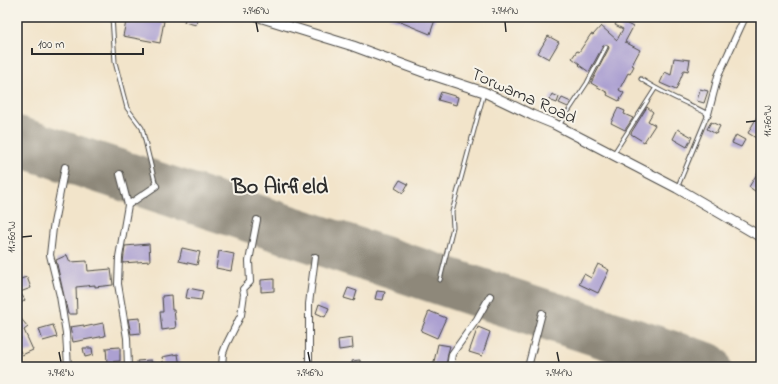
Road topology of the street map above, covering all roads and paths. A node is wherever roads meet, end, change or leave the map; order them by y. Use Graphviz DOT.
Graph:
graph roads {
  1 [pos="112,17"];
  2 [pos="259,17"];
  3 [pos="745,17"];
  4 [pos="606,47"];
  5 [pos="641,79"];
  6 [pos="655,88"];
  7 [pos="484,92"];
  8 [pos="708,114"];
  9 [pos="558,126"];
  10 [pos="613,155"];
  11 [pos="66,167"];
  12 [pos="120,174"];
  13 [pos="156,186"];
  14 [pos="677,188"];
  15 [pos="128,205"];
  16 [pos="257,220"];
  17 [pos="761,237"];
  18 [pos="315,257"];
  19 [pos="440,280"];
  20 [pos="490,296"];
  21 [pos="542,313"];
  22 [pos="68,367"];
  23 [pos="128,367"];
  24 [pos="222,367"];
  25 [pos="309,367"];
  26 [pos="450,367"];
  27 [pos="528,367"];
  1 -- 13 [label="lane"];
  2 -- 7 [label="main road, Torwama Road"];
  3 -- 8 [label="street"];
  4 -- 9 [label="lane"];
  5 -- 6 [label="lane"];
  6 -- 8 [label="lane"];
  6 -- 10 [label="lane"];
  7 -- 9 [label="main road, Torwama Road"];
  7 -- 19 [label="lane"];
  8 -- 14 [label="lane"];
  9 -- 10 [label="main road, Torwama Road"];
  10 -- 14 [label="main road, Torwama Road"];
  11 -- 22 [label="street"];
  12 -- 15 [label="street"];
  13 -- 15 [label="street"];
  14 -- 17 [label="main road, Torwama Road"];
  15 -- 23 [label="street"];
  16 -- 24 [label="street"];
  18 -- 25 [label="street"];
  20 -- 26 [label="street"];
  21 -- 27 [label="street"];
}
